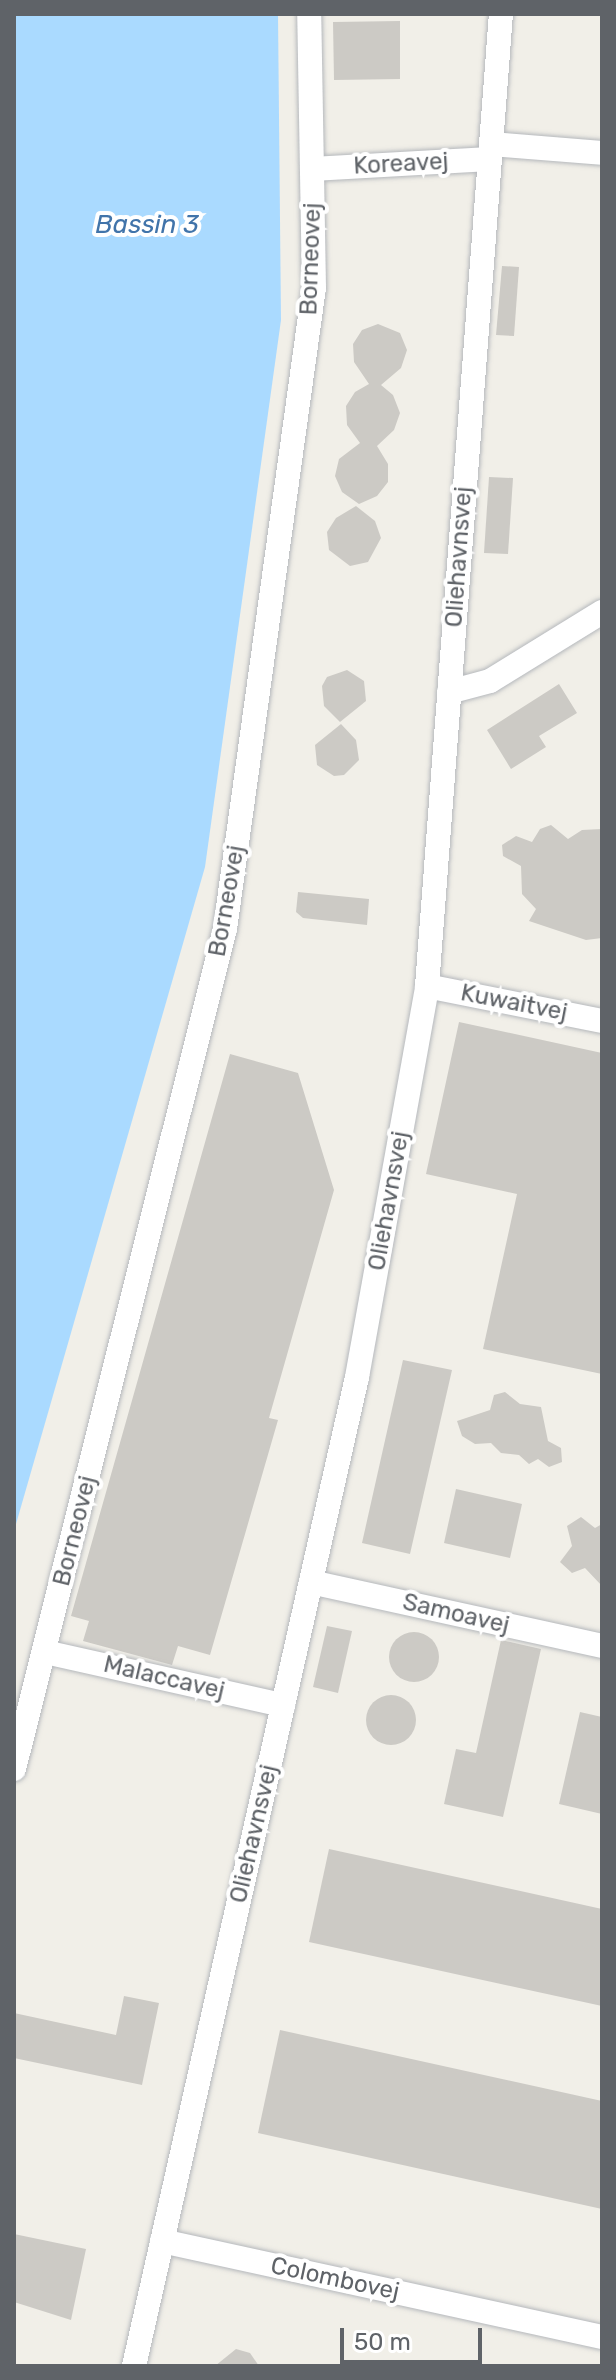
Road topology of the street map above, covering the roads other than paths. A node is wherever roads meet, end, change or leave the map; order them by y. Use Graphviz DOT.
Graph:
graph roads {
  1 [pos="309,14"];
  2 [pos="501,14"];
  3 [pos="490,152"];
  4 [pos="602,153"];
  5 [pos="312,169"];
  6 [pos="602,612"];
  7 [pos="449,692"];
  8 [pos="427,986"];
  9 [pos="602,1021"];
  10 [pos="311,1582"];
  11 [pos="602,1646"];
  12 [pos="45,1652"];
  13 [pos="283,1705"];
  14 [pos="14,1769"];
  15 [pos="162,2241"];
  16 [pos="602,2337"];
  17 [pos="134,2366"];
  1 -- 5 [label="street, Borneovej"];
  2 -- 3 [label="street, Oliehavnsvej"];
  3 -- 4 [label="street, Koreavej"];
  3 -- 5 [label="street, Koreavej"];
  3 -- 7 [label="street, Oliehavnsvej"];
  5 -- 12 [label="street, Borneovej"];
  6 -- 7 [label="street"];
  7 -- 8 [label="street, Oliehavnsvej"];
  8 -- 9 [label="street, Kuwaitvej"];
  8 -- 10 [label="street, Oliehavnsvej"];
  10 -- 11 [label="street, Samoavej"];
  10 -- 13 [label="street, Oliehavnsvej"];
  12 -- 13 [label="street, Malaccavej"];
  12 -- 14 [label="street, Borneovej"];
  13 -- 15 [label="street, Oliehavnsvej"];
  15 -- 16 [label="street, Colombovej"];
  15 -- 17 [label="street, Oliehavnsvej"];
}
